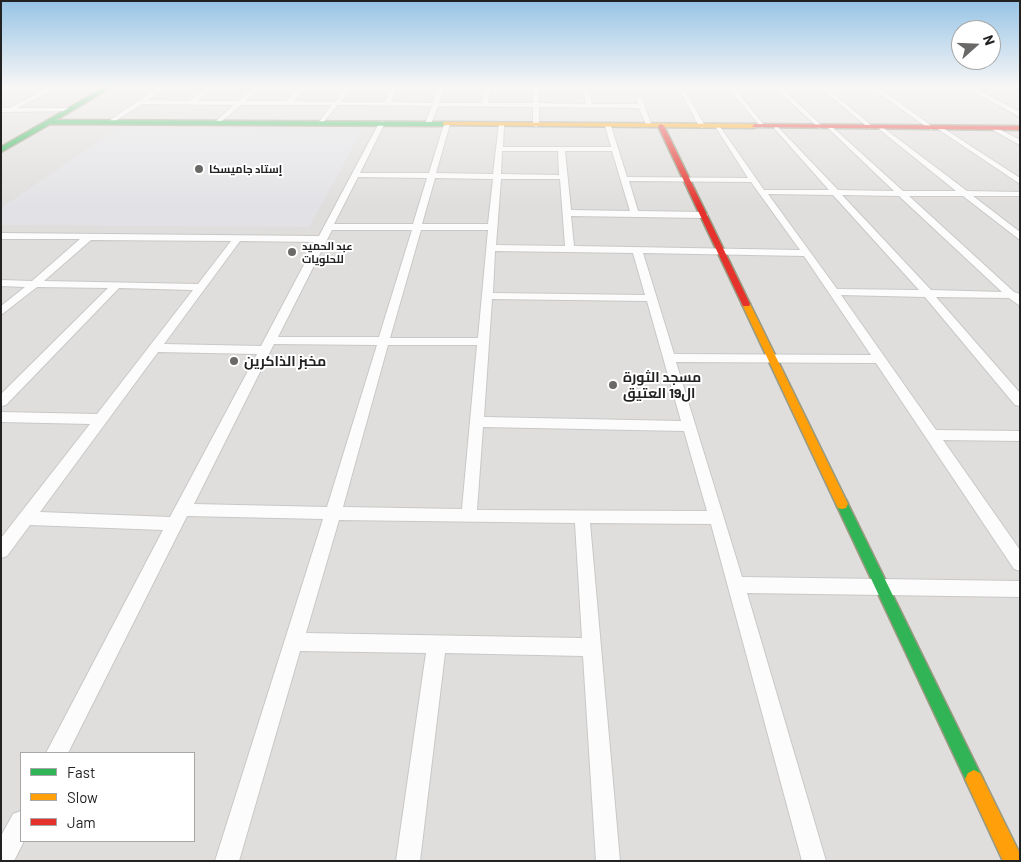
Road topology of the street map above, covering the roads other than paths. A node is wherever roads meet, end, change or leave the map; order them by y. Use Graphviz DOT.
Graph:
graph roads {
  1 [pos="42,126"];
  2 [pos="380,126"];
  3 [pos="446,126"];
  4 [pos="501,126"];
  5 [pos="608,126"];
  6 [pos="661,126"];
  7 [pos="718,126"];
  8 [pos="765,126"];
  9 [pos="932,126"];
  10 [pos="776,127"];
  11 [pos="825,127"];
  12 [pos="876,128"];
  13 [pos="935,128"];
  14 [pos="993,128"];
  15 [pos="1020,128"];
  16 [pos="1020,143"];
  17 [pos="499,149"];
  18 [pos="561,149"];
  19 [pos="615,149"];
  20 [pos="1,150"];
  21 [pos="356,175"];
  22 [pos="432,175"];
  23 [pos="496,176"];
  24 [pos="562,177"];
  25 [pos="624,179"];
  26 [pos="687,179"];
  27 [pos="753,180"];
  28 [pos="1020,182"];
  29 [pos="761,192"];
  30 [pos="834,193"];
  31 [pos="901,193"];
  32 [pos="963,194"];
  33 [pos="1020,194"];
  34 [pos="567,214"];
  35 [pos="635,215"];
  36 [pos="704,215"];
  37 [pos="415,227"];
  38 [pos="493,227"];
  39 [pos="327,233"];
  40 [pos="1,236"];
  41 [pos="89,237"];
  42 [pos="1020,237"];
  43 [pos="238,238"];
  44 [pos="492,248"];
  45 [pos="570,249"];
  46 [pos="637,250"];
  47 [pos="721,251"];
  48 [pos="807,252"];
  49 [pos="1,283"];
  50 [pos="34,283"];
  51 [pos="118,284"];
  52 [pos="201,288"];
  53 [pos="834,292"];
  54 [pos="928,294"];
  55 [pos="1016,295"];
  56 [pos="488,296"];
  57 [pos="651,298"];
  58 [pos="1020,303"];
  59 [pos="1,312"];
  60 [pos="383,341"];
  61 [pos="484,342"];
  62 [pos="269,345"];
  63 [pos="157,348"];
  64 [pos="669,358"];
  65 [pos="772,358"];
  66 [pos="880,359"];
  67 [pos="1,402"];
  68 [pos="1020,402"];
  69 [pos="1,418"];
  70 [pos="99,419"];
  71 [pos="477,422"];
  72 [pos="690,426"];
  73 [pos="931,435"];
  74 [pos="1020,436"];
  75 [pos="184,510"];
  76 [pos="333,513"];
  77 [pos="469,516"];
  78 [pos="582,517"];
  79 [pos="26,518"];
  80 [pos="717,518"];
  81 [pos="176,524"];
  82 [pos="1,551"];
  83 [pos="1020,564"];
  84 [pos="736,585"];
  85 [pos="882,587"];
  86 [pos="1020,589"];
  87 [pos="293,642"];
  88 [pos="437,644"];
  89 [pos="592,647"];
  90 [pos="58,752"];
  91 [pos="20,824"];
  92 [pos="1,861"];
  93 [pos="227,861"];
  94 [pos="408,861"];
  95 [pos="608,861"];
  96 [pos="814,861"];
  97 [pos="1013,861"];
  1 -- 20 [label="street"];
  2 -- 21 [label="street"];
  3 -- 22 [label="street"];
  4 -- 17 [label="street"];
  5 -- 19 [label="street"];
  6 -- 26 [label="street"];
  7 -- 27 [label="street"];
  8 -- 10 [label="street"];
  9 -- 13 [label="street"];
  10 -- 11 [label="street"];
  10 -- 30 [label="street"];
  11 -- 12 [label="street"];
  11 -- 31 [label="street"];
  12 -- 13 [label="street"];
  12 -- 32 [label="street"];
  13 -- 14 [label="street"];
  13 -- 28 [label="street"];
  14 -- 15 [label="street"];
  14 -- 16 [label="street"];
  17 -- 18 [label="street"];
  17 -- 23 [label="street"];
  18 -- 19 [label="street"];
  18 -- 24 [label="street"];
  19 -- 25 [label="street"];
  21 -- 22 [label="street"];
  21 -- 39 [label="street"];
  22 -- 23 [label="street"];
  22 -- 37 [label="street"];
  23 -- 24 [label="street"];
  23 -- 38 [label="street"];
  24 -- 34 [label="street"];
  25 -- 26 [label="street"];
  25 -- 35 [label="street"];
  26 -- 27 [label="street"];
  26 -- 36 [label="street"];
  27 -- 29 [label="street"];
  29 -- 30 [label="street"];
  29 -- 48 [label="street"];
  30 -- 31 [label="street"];
  30 -- 54 [label="street"];
  31 -- 32 [label="street"];
  31 -- 55 [label="street"];
  32 -- 33 [label="street"];
  32 -- 42 [label="street"];
  34 -- 35 [label="street"];
  34 -- 45 [label="street"];
  35 -- 36 [label="street"];
  36 -- 47 [label="street"];
  37 -- 38 [label="street"];
  37 -- 39 [label="street"];
  37 -- 60 [label="street"];
  38 -- 44 [label="street"];
  39 -- 43 [label="street"];
  39 -- 62 [label="street"];
  40 -- 41 [label="street"];
  41 -- 43 [label="street"];
  41 -- 50 [label="street"];
  43 -- 52 [label="street"];
  44 -- 45 [label="street"];
  44 -- 56 [label="street"];
  45 -- 46 [label="street"];
  46 -- 47 [label="street"];
  46 -- 57 [label="street"];
  47 -- 48 [label="street"];
  47 -- 65 [label="street"];
  48 -- 53 [label="street"];
  49 -- 50 [label="street"];
  50 -- 51 [label="street"];
  50 -- 59 [label="street"];
  51 -- 52 [label="street"];
  51 -- 67 [label="street"];
  52 -- 63 [label="street"];
  53 -- 54 [label="street"];
  53 -- 66 [label="street"];
  54 -- 55 [label="street"];
  54 -- 68 [label="street"];
  55 -- 58 [label="street"];
  56 -- 57 [label="street"];
  56 -- 61 [label="street"];
  57 -- 64 [label="street"];
  60 -- 61 [label="street"];
  60 -- 62 [label="street"];
  60 -- 76 [label="street"];
  61 -- 71 [label="street"];
  62 -- 63 [label="street"];
  62 -- 75 [label="street"];
  63 -- 70 [label="street"];
  64 -- 65 [label="street"];
  64 -- 72 [label="street"];
  65 -- 66 [label="street"];
  65 -- 85 [label="street"];
  66 -- 73 [label="street"];
  69 -- 70 [label="street"];
  70 -- 79 [label="street"];
  71 -- 72 [label="street"];
  71 -- 77 [label="street"];
  72 -- 80 [label="street"];
  73 -- 74 [label="street"];
  73 -- 83 [label="street"];
  75 -- 76 [label="street"];
  75 -- 81 [label="street"];
  76 -- 77 [label="street"];
  76 -- 87 [label="street"];
  77 -- 78 [label="street"];
  78 -- 80 [label="street"];
  78 -- 89 [label="street"];
  79 -- 81 [label="street"];
  79 -- 82 [label="street"];
  80 -- 84 [label="street"];
  81 -- 90 [label="street"];
  84 -- 85 [label="street"];
  84 -- 96 [label="street"];
  85 -- 86 [label="street"];
  85 -- 97 [label="street"];
  87 -- 88 [label="street"];
  87 -- 93 [label="street"];
  88 -- 89 [label="street"];
  88 -- 94 [label="street"];
  89 -- 95 [label="street"];
  91 -- 92 [label="street"];
}
